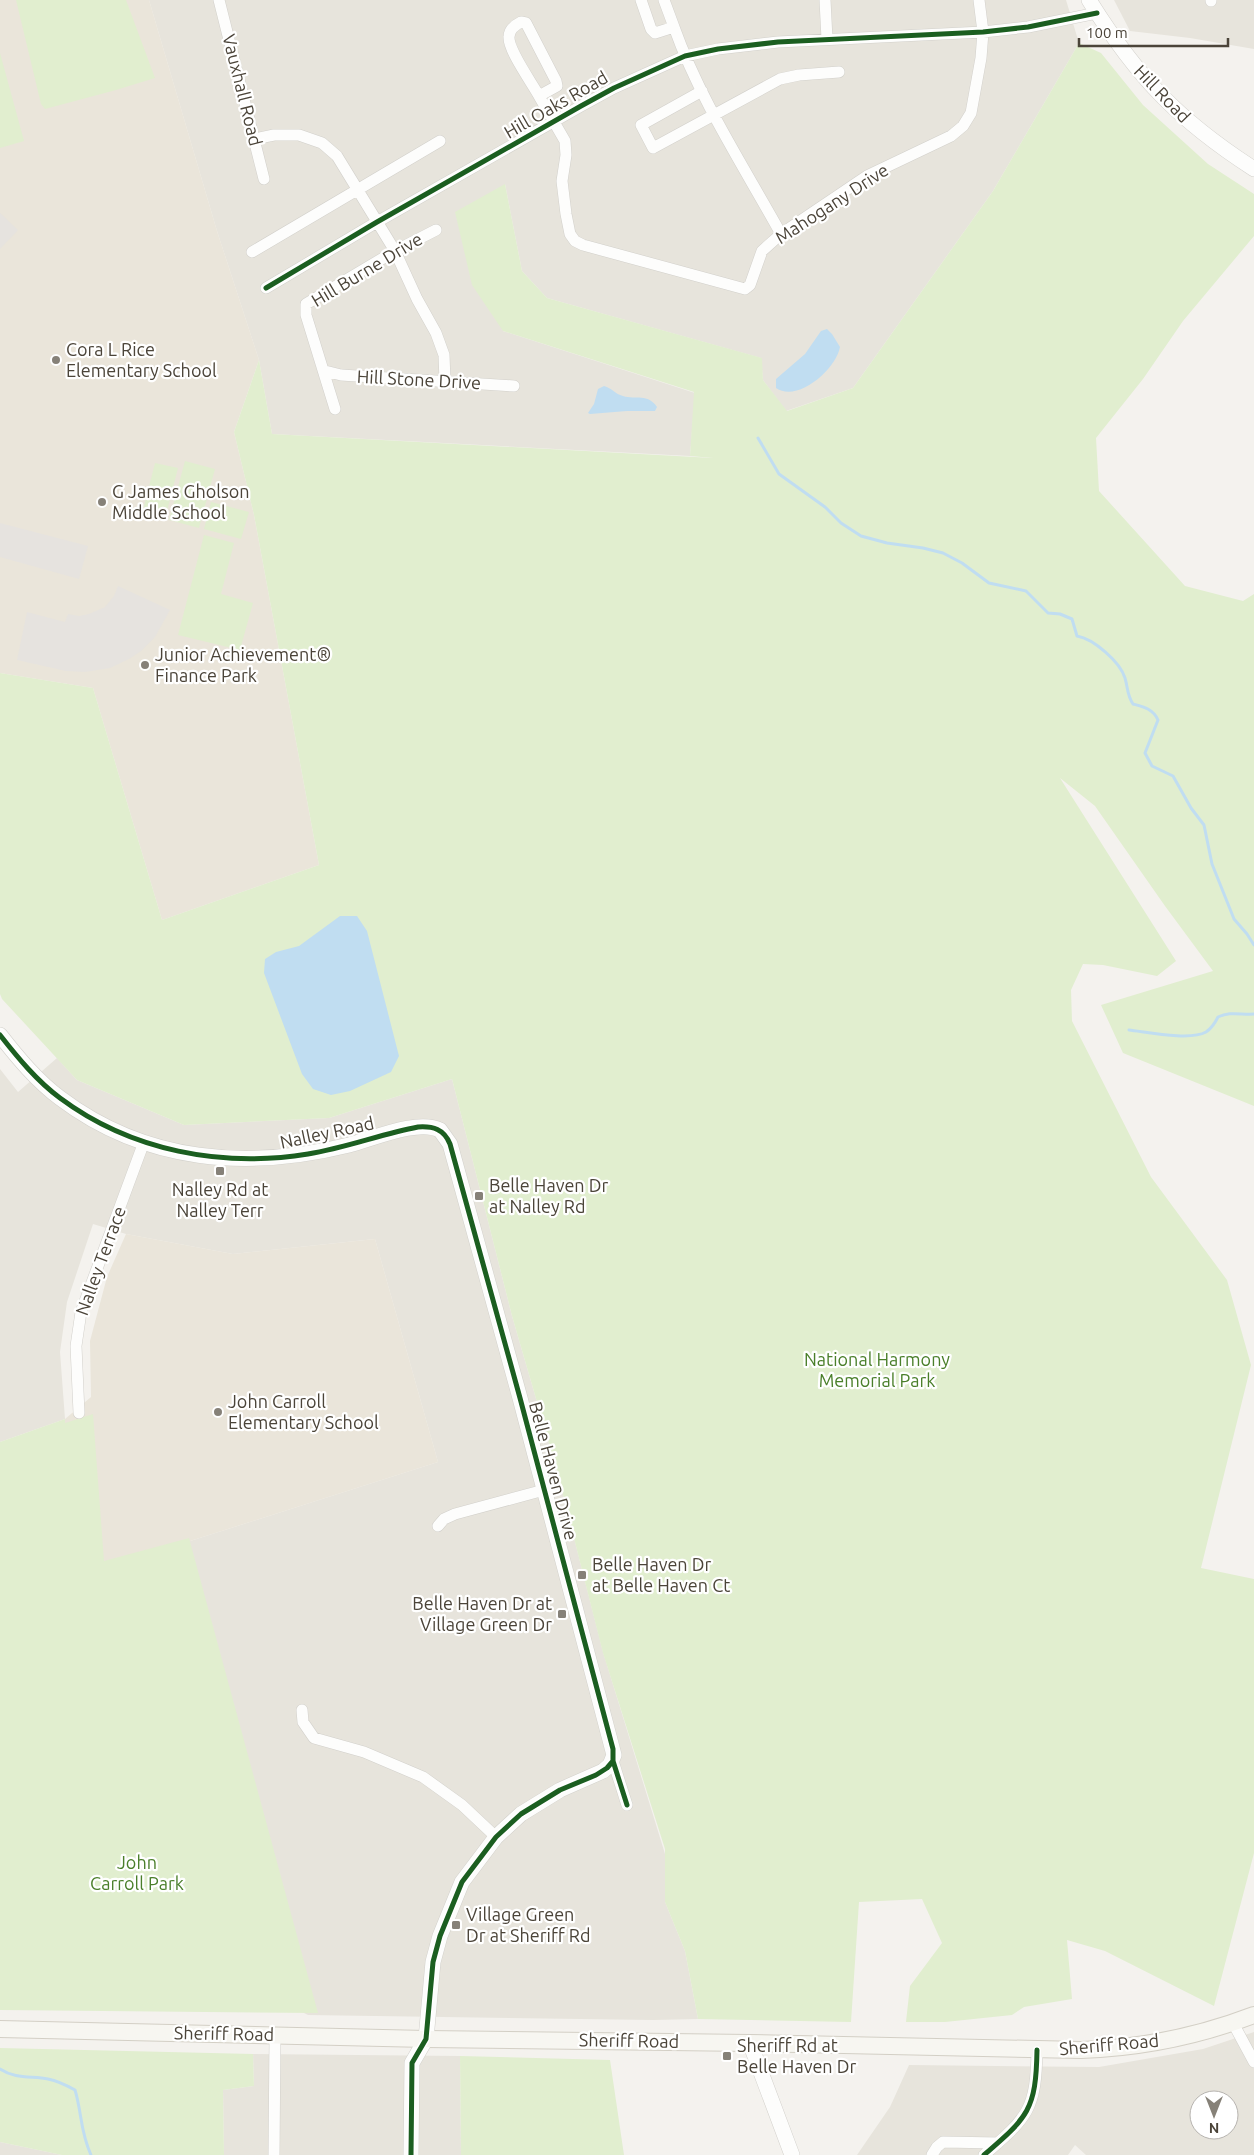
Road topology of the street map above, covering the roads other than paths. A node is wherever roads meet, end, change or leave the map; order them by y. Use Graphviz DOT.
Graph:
graph roads {
  1 [pos="219,0"];
  2 [pos="641,0"];
  3 [pos="664,0"];
  4 [pos="825,0"];
  5 [pos="979,0"];
  6 [pos="1093,6"];
  7 [pos="674,27"];
  8 [pos="982,32"];
  9 [pos="827,39"];
  10 [pos="685,56"];
  11 [pos="839,72"];
  12 [pos="702,92"];
  13 [pos="539,96"];
  14 [pos="714,114"];
  15 [pos="554,122"];
  16 [pos="254,139"];
  17 [pos="440,141"];
  18 [pos="1254,169"];
  19 [pos="264,179"];
  20 [pos="356,189"];
  21 [pos="377,222"];
  22 [pos="436,230"];
  23 [pos="781,234"];
  24 [pos="395,251"];
  25 [pos="252,252"];
  26 [pos="266,288"];
  27 [pos="325,371"];
  28 [pos="445,381"];
  29 [pos="514,386"];
  30 [pos="335,409"];
  31 [pos="0,1036"];
  32 [pos="144,1142"];
  33 [pos="450,1144"];
  34 [pos="79,1412"];
  35 [pos="544,1490"];
  36 [pos="438,1526"];
  37 [pos="302,1710"];
  38 [pos="613,1761"];
  39 [pos="627,1805"];
  40 [pos="496,1837"];
  41 [pos="1254,2016"];
  42 [pos="1233,2023"];
  43 [pos="0,2028"];
  44 [pos="275,2036"];
  45 [pos="426,2039"];
  46 [pos="750,2043"];
  47 [pos="1037,2050"];
  48 [pos="1254,2062"];
  49 [pos="998,2143"];
  50 [pos="274,2155"];
  51 [pos="411,2155"];
  52 [pos="792,2155"];
  53 [pos="932,2155"];
  54 [pos="984,2155"];
  1 -- 16 [label="street, Vauxhall Road"];
  2 -- 7 [label="street"];
  3 -- 7 [label="street"];
  4 -- 9 [label="street"];
  5 -- 8 [label="street, Mahogany Drive"];
  6 -- 8 [label="street, Hill Oaks Road"];
  6 -- 18 [label="street, Hill Road"];
  7 -- 10 [label="street"];
  8 -- 9 [label="street, Hill Oaks Road"];
  8 -- 23 [label="street, Mahogany Drive"];
  9 -- 10 [label="street, Hill Oaks Road"];
  10 -- 12 [label="street"];
  10 -- 15 [label="street, Hill Oaks Road"];
  11 -- 14 [label="street"];
  12 -- 14 [label="street"];
  12 -- 14 [label="street"];
  13 -- 13 [label="street, Mahogany Drive"];
  13 -- 15 [label="street, Mahogany Drive"];
  14 -- 23 [label="street"];
  15 -- 21 [label="street, Hill Oaks Road"];
  15 -- 23 [label="street, Mahogany Drive"];
  16 -- 19 [label="street, Vauxhall Road"];
  16 -- 20 [label="street"];
  17 -- 20 [label="street"];
  20 -- 21 [label="street"];
  20 -- 25 [label="street"];
  21 -- 24 [label="street"];
  21 -- 26 [label="street, Hill Oaks Road"];
  22 -- 24 [label="street, Hill Burne Drive"];
  24 -- 27 [label="street, Hill Burne Drive"];
  24 -- 28 [label="street"];
  27 -- 28 [label="street, Hill Stone Drive"];
  27 -- 30 [label="street"];
  28 -- 29 [label="street, Hill Stone Drive"];
  31 -- 32 [label="street, Nalley Road"];
  32 -- 33 [label="street, Nalley Road"];
  32 -- 34 [label="street, Nalley Terrace"];
  33 -- 35 [label="street, Belle Haven Drive"];
  35 -- 36 [label="street"];
  35 -- 38 [label="street, Belle Haven Drive"];
  37 -- 40 [label="street"];
  38 -- 39 [label="street, Belle Haven Drive"];
  38 -- 40 [label="street"];
  40 -- 45 [label="street"];
  41 -- 42 [label="main road, Sheriff Road"];
  42 -- 47 [label="main road, Sheriff Road"];
  42 -- 48 [label="street"];
  43 -- 44 [label="main road, Sheriff Road"];
  44 -- 45 [label="main road, Sheriff Road"];
  44 -- 50 [label="street"];
  45 -- 46 [label="main road, Sheriff Road"];
  45 -- 51 [label="street"];
  46 -- 47 [label="main road, Sheriff Road"];
  46 -- 52 [label="street"];
  47 -- 49 [label="street"];
  49 -- 53 [label="street"];
  49 -- 54 [label="street"];
}
